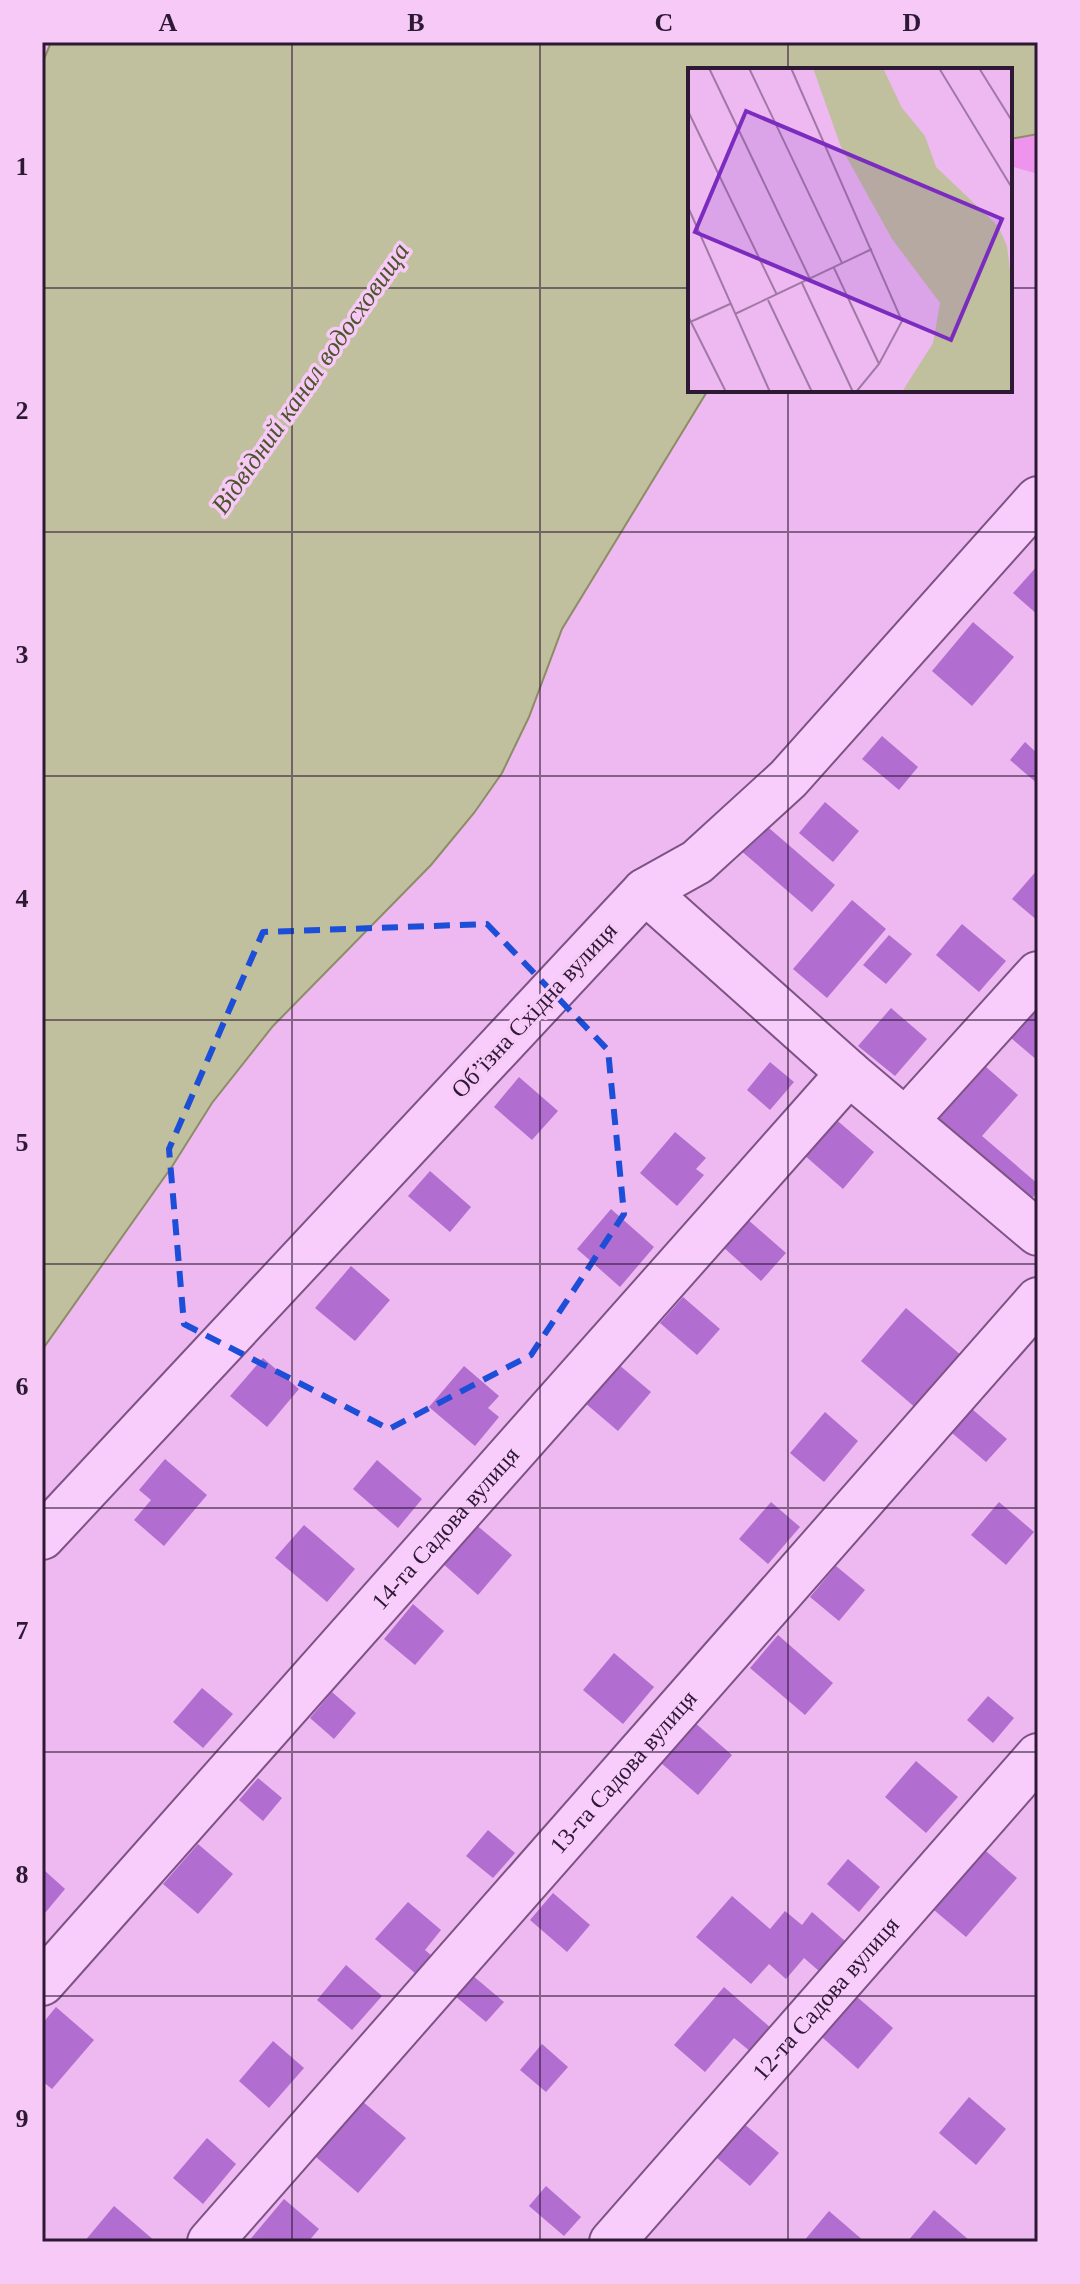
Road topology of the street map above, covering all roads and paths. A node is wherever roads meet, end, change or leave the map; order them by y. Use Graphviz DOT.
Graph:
graph roads {
  1 [pos="1038,499"];
  2 [pos="645,891"];
  3 [pos="1038,974"];
  4 [pos="849,1073"];
  5 [pos="906,1120"];
  6 [pos="1038,1233"];
  7 [pos="1038,1300"];
  8 [pos="42,1537"];
  9 [pos="1038,1756"];
  10 [pos="42,1983"];
  11 [pos="210,2242"];
  12 [pos="612,2242"];
  1 -- 2 [label="street, Обʼїзна Східна вулиця"];
  2 -- 4 [label="street"];
  2 -- 8 [label="street, Обʼїзна Східна вулиця"];
  3 -- 5 [label="street"];
  4 -- 5 [label="street"];
  4 -- 10 [label="street, 14-та Садова вулиця"];
  5 -- 6 [label="street"];
  7 -- 11 [label="street, 13-та Садова вулиця"];
  9 -- 12 [label="street, 12-та Садова вулиця"];
}
